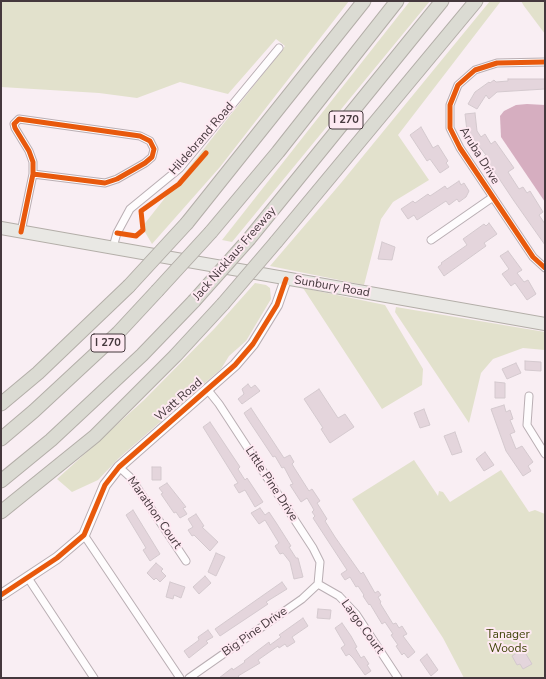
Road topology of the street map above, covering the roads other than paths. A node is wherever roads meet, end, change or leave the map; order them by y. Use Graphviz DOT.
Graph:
graph roads {
  1 [pos="364,1"];
  2 [pos="396,1"];
  3 [pos="442,1"];
  4 [pos="476,1"];
  5 [pos="279,48"];
  6 [pos="545,62"];
  7 [pos="33,174"];
  8 [pos="493,197"];
  9 [pos="1,228"];
  10 [pos="22,232"];
  11 [pos="431,240"];
  12 [pos="113,247"];
  13 [pos="545,268"];
  14 [pos="286,279"];
  15 [pos="545,324"];
  16 [pos="207,389"];
  17 [pos="529,396"];
  18 [pos="1,404"];
  19 [pos="1,439"];
  20 [pos="545,454"];
  21 [pos="119,467"];
  22 [pos="1,481"];
  23 [pos="1,512"];
  24 [pos="84,535"];
  25 [pos="186,561"];
  26 [pos="28,578"];
  27 [pos="318,584"];
  28 [pos="1,595"];
  29 [pos="94,678"];
  30 [pos="180,678"];
  31 [pos="189,678"];
  32 [pos="398,678"];
  1 -- 18 [label="highway, bridge"];
  2 -- 19 [label="highway, I 270, bridge"];
  3 -- 22 [label="highway, Jack Nicklaus Freeway / I 270, bridge"];
  4 -- 23 [label="highway, bridge"];
  5 -- 12 [label="street, Hildebrand Road"];
  6 -- 8 [label="street, Aruba Drive"];
  7 -- 7 [label="street"];
  7 -- 10 [label="street"];
  8 -- 11 [label="street"];
  8 -- 13 [label="street, Aruba Drive"];
  9 -- 10 [label="main road, Sunbury Road"];
  10 -- 12 [label="main road, Sunbury Road"];
  12 -- 14 [label="main road, Sunbury Road"];
  14 -- 15 [label="main road, Sunbury Road"];
  14 -- 16 [label="street, Watt Road"];
  16 -- 21 [label="street, Watt Road"];
  16 -- 27 [label="street, Little Pine Drive"];
  17 -- 20 [label="street"];
  21 -- 24 [label="street, Watt Road"];
  21 -- 25 [label="street, Marathon Court"];
  24 -- 26 [label="street"];
  24 -- 30 [label="street"];
  26 -- 28 [label="street"];
  26 -- 29 [label="street"];
  27 -- 31 [label="street, Big Pine Drive"];
  27 -- 32 [label="street, Largo Court"];
}
